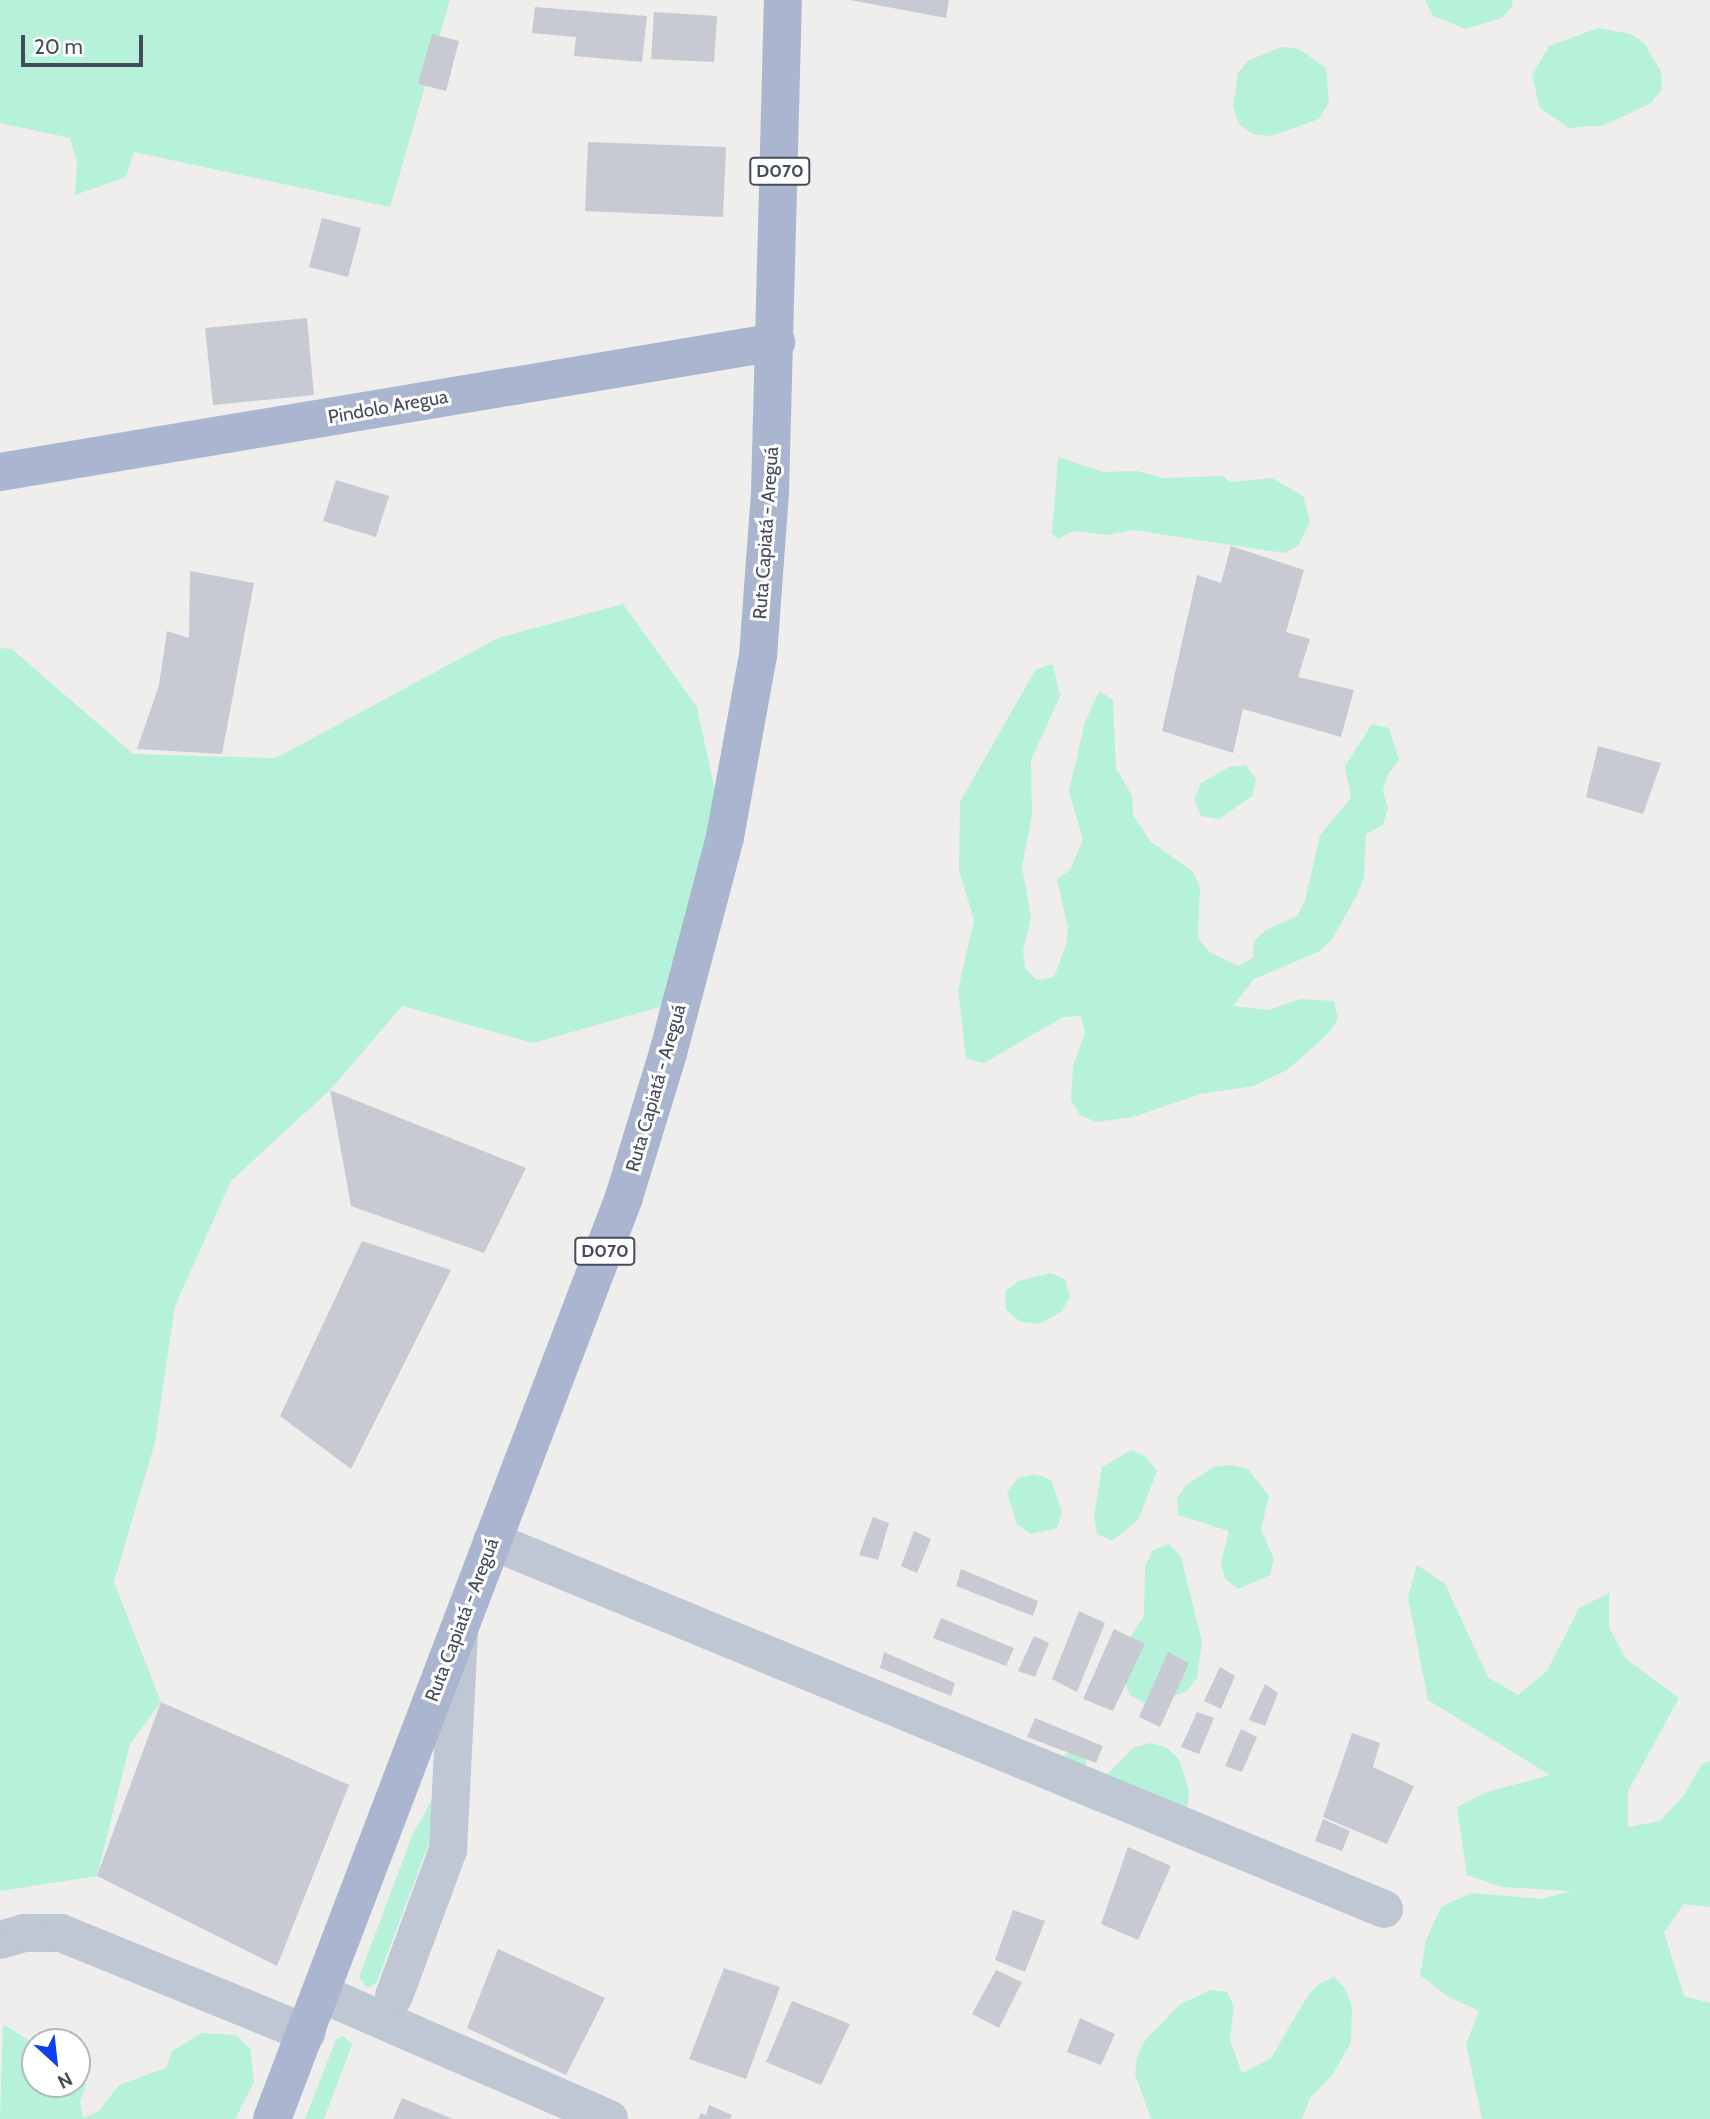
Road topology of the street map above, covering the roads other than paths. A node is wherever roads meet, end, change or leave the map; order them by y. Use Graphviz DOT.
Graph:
graph roads {
  1 [pos="783,0"];
  2 [pos="776,342"];
  3 [pos="0,472"];
  4 [pos="492,1541"];
  5 [pos="459,1628"];
  6 [pos="1384,1909"];
  7 [pos="0,1940"];
  8 [pos="321,1994"];
  9 [pos="394,1996"];
  10 [pos="306,2033"];
  11 [pos="272,2119"];
  12 [pos="608,2119"];
  1 -- 2 [label="main road, Ruta Capiatá - Areguá / D070"];
  2 -- 3 [label="main road, Pindolo Aregua"];
  2 -- 4 [label="main road, Ruta Capiatá - Areguá / D070"];
  4 -- 5 [label="main road, Ruta Capiatá - Areguá / D070"];
  4 -- 6 [label="street"];
  5 -- 8 [label="main road, Ruta Capiatá - Areguá / D070"];
  5 -- 9 [label="street"];
  7 -- 10 [label="street"];
  8 -- 10 [label="main road, Ruta Capiatá - Areguá / D070"];
  8 -- 12 [label="street"];
  10 -- 11 [label="main road, Ruta Capiatá - Areguá / D070"];
}
